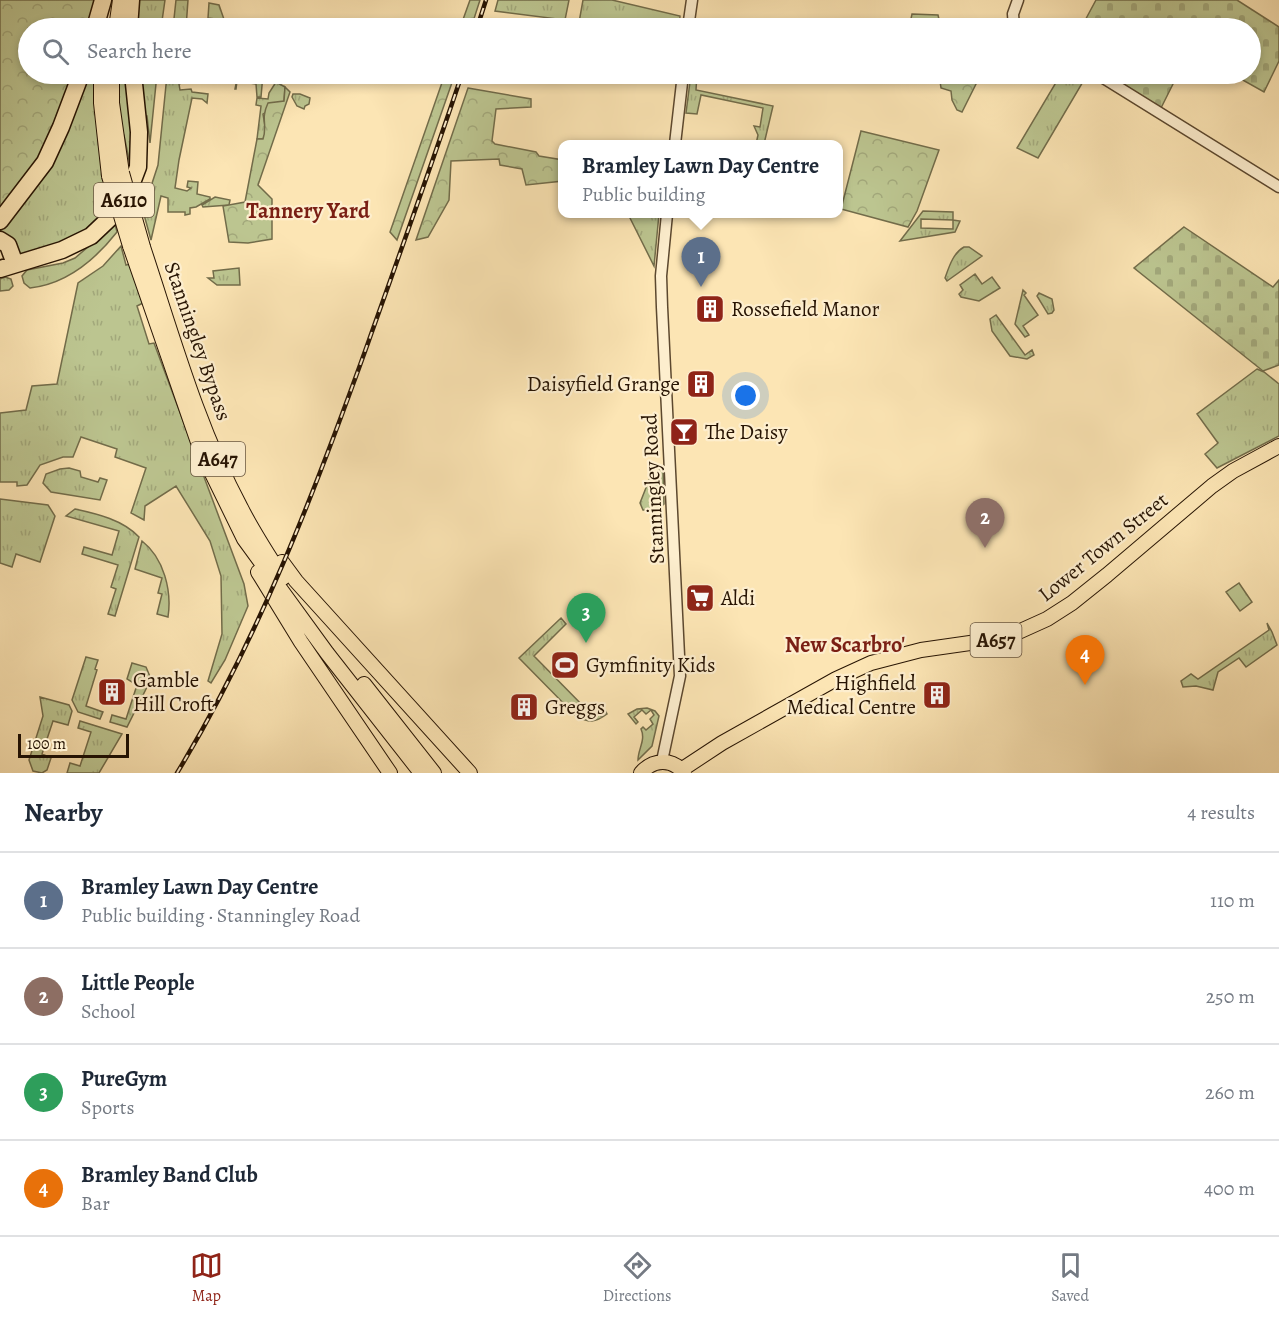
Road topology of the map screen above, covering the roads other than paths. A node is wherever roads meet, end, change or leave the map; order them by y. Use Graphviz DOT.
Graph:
graph roads {
  1 [pos="105,0"];
  2 [pos="120,0"];
  3 [pos="130,0"];
  4 [pos="692,0"];
  5 [pos="1018,0"];
  6 [pos="99,18"];
  7 [pos="104,18"];
  8 [pos="117,18"];
  9 [pos="129,18"];
  10 [pos="689,18"];
  11 [pos="1013,18"];
  12 [pos="77,84"];
  13 [pos="101,84"];
  14 [pos="112,84"];
  15 [pos="134,84"];
  16 [pos="682,84"];
  17 [pos="1113,84"];
  18 [pos="675,140"];
  19 [pos="116,175"];
  20 [pos="1279,187"];
  21 [pos="667,218"];
  22 [pos="0,221"];
  23 [pos="0,240"];
  24 [pos="136,247"];
  25 [pos="8,267"];
  26 [pos="1279,446"];
  27 [pos="241,508"];
  28 [pos="244,539"];
  29 [pos="663,761"];
  30 [pos="682,771"];
  31 [pos="390,773"];
  32 [pos="421,773"];
  33 [pos="434,773"];
  34 [pos="470,773"];
  35 [pos="641,773"];
  1 -- 6 [label="highway"];
  1 -- 7 [label="main road"];
  2 -- 8 [label="main road"];
  3 -- 9 [label="highway"];
  4 -- 10 [label="street"];
  5 -- 11 [label="street"];
  12 -- 22 [label="highway"];
  13 -- 19 [label="main road, Stanningley Bypass / A647"];
  14 -- 19 [label="main road, Stanningley Bypass / A647"];
  15 -- 25 [label="highway, A6110"];
  16 -- 18 [label="street"];
  17 -- 20 [label="street"];
  19 -- 24 [label="main road, Stanningley Bypass / A647, bridge"];
  21 -- 29 [label="street, Stanningley Road"];
  23 -- 25 [label="highway, A6110"];
  24 -- 27 [label="main road, Stanningley Bypass / A647"];
  24 -- 28 [label="main road, Stanningley Bypass / A647"];
  26 -- 30 [label="main road, Lower Town Street / A657"];
  27 -- 33 [label="main road, Stanningley Bypass / A647"];
  27 -- 34 [label="main road, A647"];
  28 -- 31 [label="main road, A647"];
  28 -- 32 [label="main road, Stanningley Bypass / A647"];
  29 -- 30 [label="main road, A657"];
  29 -- 35 [label="main road"];
}
